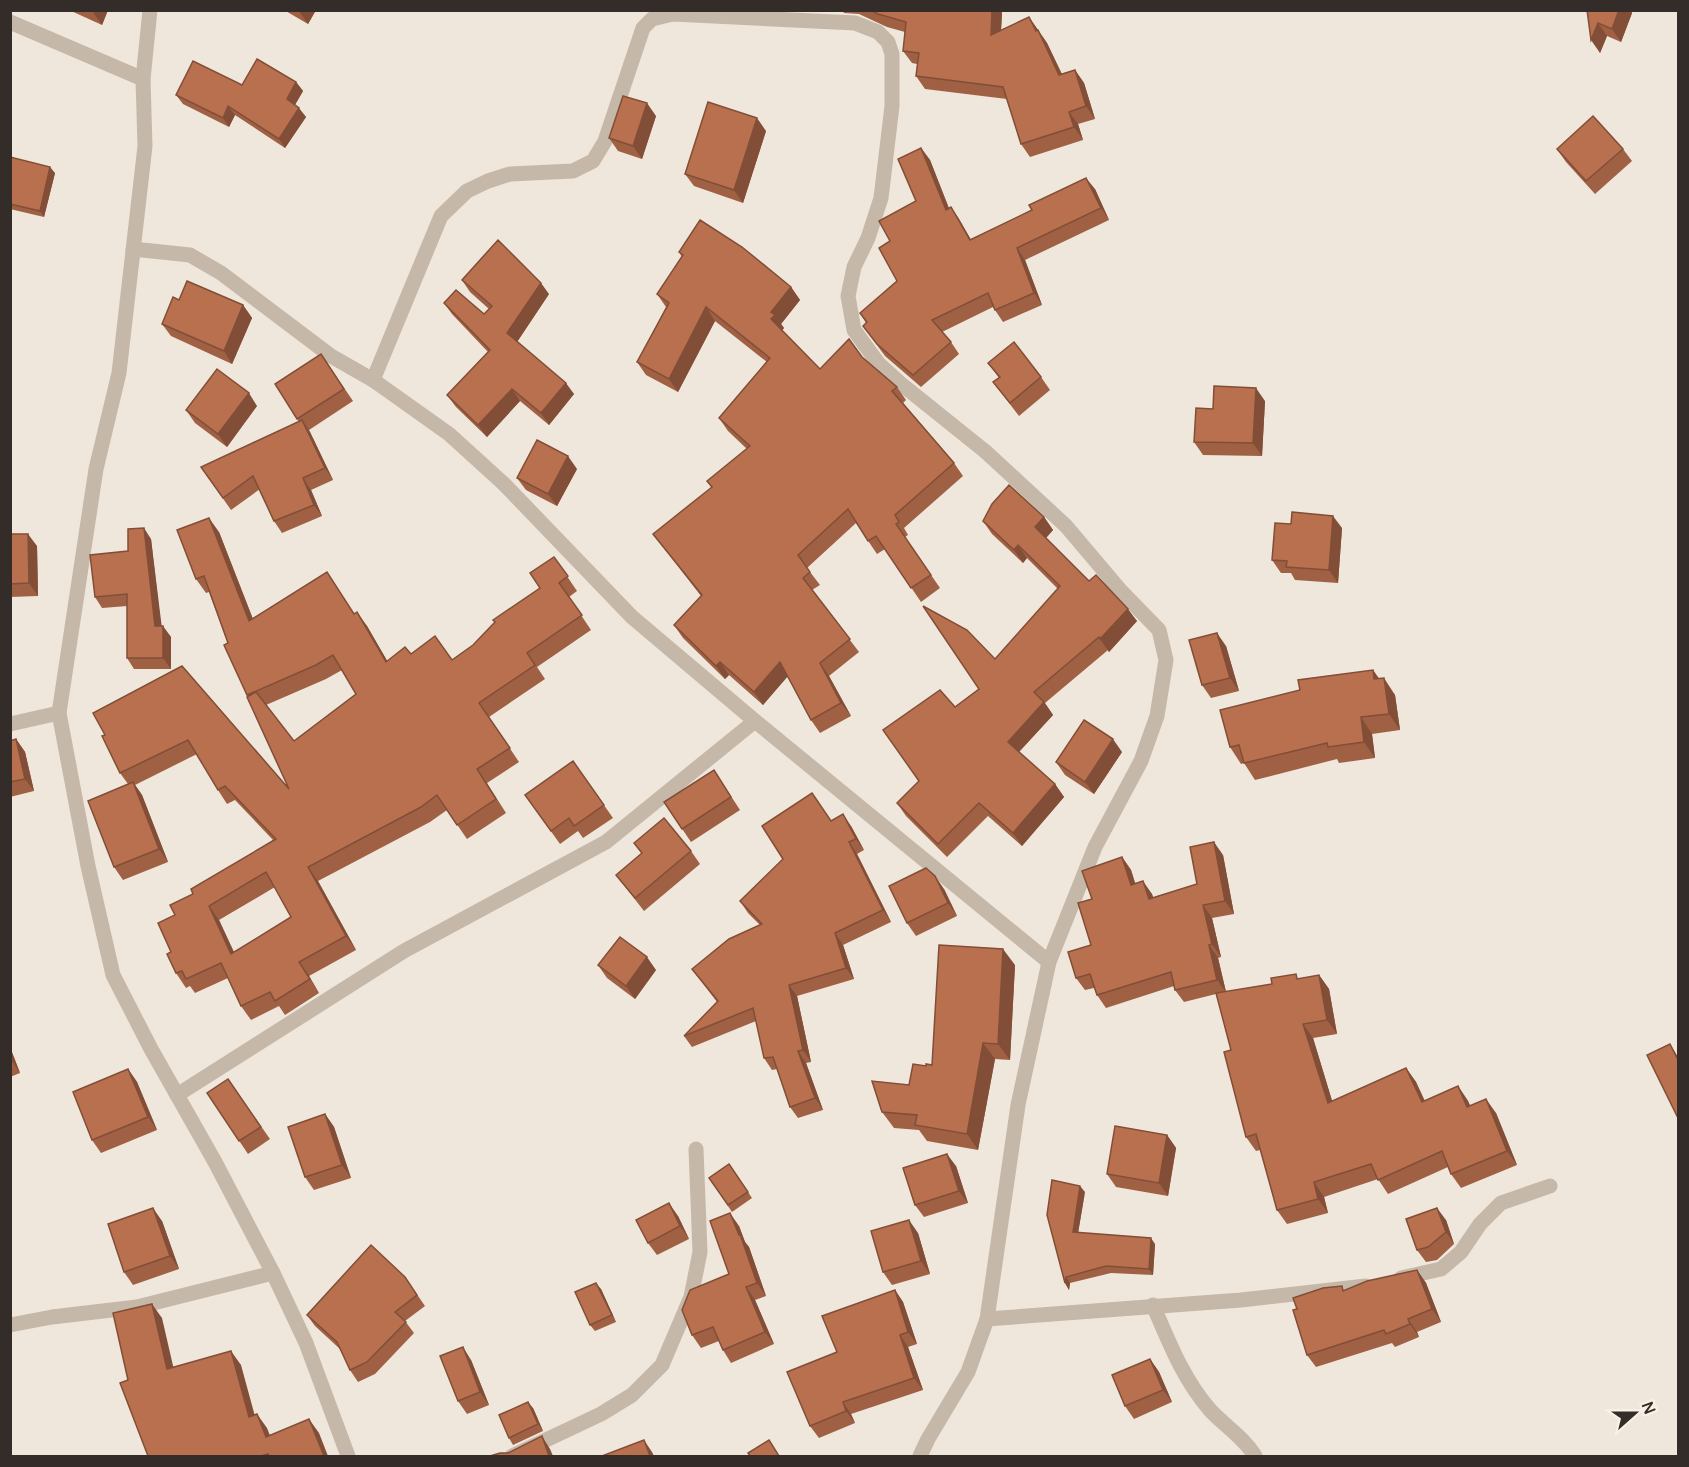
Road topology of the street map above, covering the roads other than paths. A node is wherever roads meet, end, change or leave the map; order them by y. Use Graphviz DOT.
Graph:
graph roads {
  1 [pos="150,10"];
  2 [pos="10,22"];
  3 [pos="143,79"];
  4 [pos="133,249"];
  5 [pos="373,380"];
  6 [pos="59,714"];
  7 [pos="755,721"];
  8 [pos="10,724"];
  9 [pos="1049,962"];
  10 [pos="177,1095"];
  11 [pos="696,1149"];
  12 [pos="1550,1186"];
  13 [pos="273,1273"];
  14 [pos="1153,1305"];
  15 [pos="987,1319"];
  16 [pos="10,1325"];
  17 [pos="348,1456"];
  18 [pos="512,1456"];
  19 [pos="920,1456"];
  20 [pos="1255,1456"];
  1 -- 3 [label="street"];
  2 -- 3 [label="street"];
  3 -- 4 [label="street"];
  4 -- 5 [label="street"];
  4 -- 6 [label="street"];
  5 -- 7 [label="street"];
  5 -- 9 [label="street"];
  6 -- 8 [label="street"];
  6 -- 10 [label="street"];
  7 -- 9 [label="street"];
  7 -- 10 [label="street"];
  9 -- 15 [label="street"];
  10 -- 13 [label="street"];
  11 -- 18 [label="street"];
  12 -- 14 [label="street"];
  13 -- 16 [label="street"];
  13 -- 17 [label="street"];
  14 -- 15 [label="street"];
  14 -- 20 [label="street"];
  15 -- 19 [label="street"];
}
